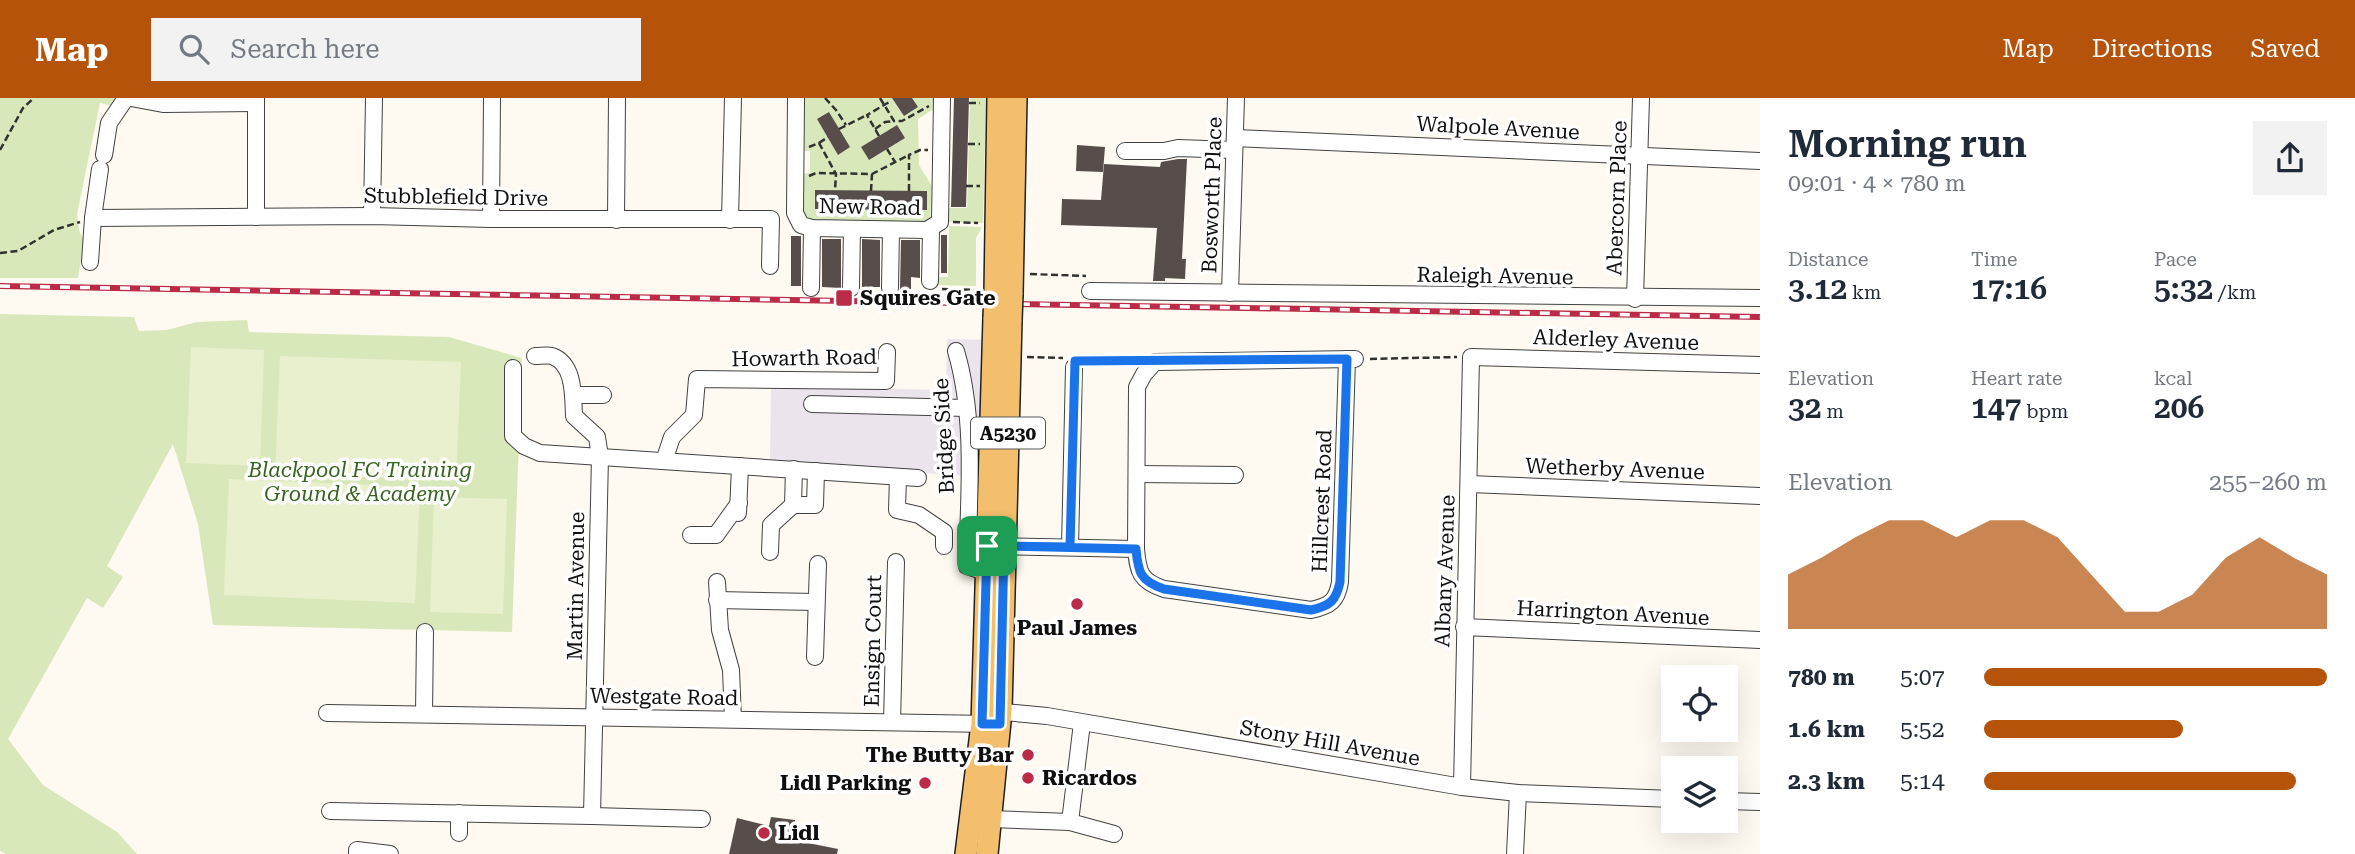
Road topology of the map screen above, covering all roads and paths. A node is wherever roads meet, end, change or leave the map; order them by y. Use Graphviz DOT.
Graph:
graph roads {
  1 [pos="34,98"];
  2 [pos="129,98"];
  3 [pos="374,98"];
  4 [pos="492,98"];
  5 [pos="617,98"];
  6 [pos="733,98"];
  7 [pos="796,98"];
  8 [pos="825,98"];
  9 [pos="880,98"];
  10 [pos="998,98"];
  11 [pos="1016,98"];
  12 [pos="1236,98"];
  13 [pos="1641,98"];
  14 [pos="256,101"];
  15 [pos="891,101"];
  16 [pos="942,101"];
  17 [pos="884,104"];
  18 [pos="867,115"];
  19 [pos="894,121"];
  20 [pos="846,125"];
  21 [pos="839,129"];
  22 [pos="875,129"];
  23 [pos="879,136"];
  24 [pos="828,137"];
  25 [pos="819,143"];
  26 [pos="1235,144"];
  27 [pos="795,148"];
  28 [pos="887,149"];
  29 [pos="0,150"];
  30 [pos="941,150"];
  31 [pos="1125,151"];
  32 [pos="909,155"];
  33 [pos="1640,156"];
  34 [pos="1760,161"];
  35 [pos="895,162"];
  36 [pos="836,174"];
  37 [pos="872,174"];
  38 [pos="795,178"];
  39 [pos="966,186"];
  40 [pos="984,186"];
  41 [pos="835,190"];
  42 [pos="871,191"];
  43 [pos="909,191"];
  44 [pos="372,216"];
  45 [pos="256,217"];
  46 [pos="93,218"];
  47 [pos="491,219"];
  48 [pos="616,220"];
  49 [pos="730,220"];
  50 [pos="949,222"];
  51 [pos="983,223"];
  52 [pos="812,228"];
  53 [pos="852,229"];
  54 [pos="931,229"];
  55 [pos="891,230"];
  56 [pos="0,253"];
  57 [pos="90,262"];
  58 [pos="770,266"];
  59 [pos="1027,274"];
  60 [pos="935,285"];
  61 [pos="811,288"];
  62 [pos="850,288"];
  63 [pos="890,288"];
  64 [pos="1090,291"];
  65 [pos="996,292"];
  66 [pos="1230,293"];
  67 [pos="1760,298"];
  68 [pos="1635,299"];
  69 [pos="956,351"];
  70 [pos="887,352"];
  71 [pos="535,356"];
  72 [pos="1025,357"];
  73 [pos="1054,357"];
  74 [pos="1471,357"];
  75 [pos="1352,359"];
  76 [pos="1155,362"];
  77 [pos="1760,365"];
  78 [pos="1074,367"];
  79 [pos="513,368"];
  80 [pos="573,395"];
  81 [pos="603,395"];
  82 [pos="813,404"];
  83 [pos="966,408"];
  84 [pos="600,457"];
  85 [pos="664,461"];
  86 [pos="740,466"];
  87 [pos="794,470"];
  88 [pos="816,471"];
  89 [pos="1138,474"];
  90 [pos="1235,475"];
  91 [pos="898,477"];
  92 [pos="918,478"];
  93 [pos="1469,484"];
  94 [pos="1760,496"];
  95 [pos="793,505"];
  96 [pos="691,535"];
  97 [pos="944,546"];
  98 [pos="995,546"];
  99 [pos="1070,547"];
  100 [pos="1136,549"];
  101 [pos="770,552"];
  102 [pos="895,562"];
  103 [pos="818,564"];
  104 [pos="995,575"];
  105 [pos="717,582"];
  106 [pos="717,600"];
  107 [pos="817,602"];
  108 [pos="1464,627"];
  109 [pos="425,632"];
  110 [pos="1760,640"];
  111 [pos="815,657"];
  112 [pos="327,713"];
  113 [pos="424,714"];
  114 [pos="594,716"];
  115 [pos="991,717"];
  116 [pos="733,719"];
  117 [pos="892,722"];
  118 [pos="1082,723"];
  119 [pos="1462,787"];
  120 [pos="1518,793"];
  121 [pos="1661,799"];
  122 [pos="1738,801"];
  123 [pos="1760,802"];
  124 [pos="330,811"];
  125 [pos="460,813"];
  126 [pos="592,816"];
  127 [pos="702,819"];
  128 [pos="1070,822"];
  129 [pos="990,825"];
  130 [pos="459,833"];
  131 [pos="1114,834"];
  132 [pos="357,854"];
  133 [pos="390,854"];
  134 [pos="966,854"];
  135 [pos="987,854"];
  136 [pos="997,854"];
  137 [pos="1515,854"];
  1 -- 29 [label="path"];
  2 -- 14 [label="street"];
  2 -- 46 [label="street"];
  3 -- 44 [label="street"];
  4 -- 47 [label="street"];
  5 -- 48 [label="street"];
  6 -- 49 [label="street"];
  7 -- 27 [label="street, New Road"];
  8 -- 20 [label="path"];
  9 -- 17 [label="path"];
  10 -- 65 [label="main road, A5230"];
  11 -- 65 [label="main road, A5230"];
  12 -- 26 [label="street, Bosworth Place"];
  13 -- 33 [label="street, Abercorn Place"];
  14 -- 45 [label="street"];
  15 -- 17 [label="path"];
  16 -- 19 [label="path"];
  16 -- 30 [label="street, New Road"];
  17 -- 18 [label="path"];
  17 -- 19 [label="path"];
  18 -- 20 [label="path"];
  18 -- 22 [label="path"];
  19 -- 22 [label="path"];
  20 -- 21 [label="path"];
  22 -- 23 [label="path"];
  24 -- 25 [label="path"];
  25 -- 27 [label="path"];
  25 -- 36 [label="path"];
  26 -- 31 [label="street, Walpole Avenue"];
  26 -- 33 [label="street, Walpole Avenue"];
  26 -- 66 [label="street, Bosworth Place"];
  27 -- 38 [label="street, New Road"];
  28 -- 35 [label="path"];
  30 -- 32 [label="path"];
  30 -- 54 [label="street, New Road"];
  32 -- 35 [label="path"];
  32 -- 43 [label="path"];
  33 -- 34 [label="street, Walpole Avenue"];
  33 -- 68 [label="street, Abercorn Place"];
  35 -- 37 [label="path"];
  36 -- 37 [label="path"];
  36 -- 38 [label="path"];
  36 -- 41 [label="path"];
  37 -- 42 [label="path"];
  38 -- 52 [label="street, New Road"];
  39 -- 40 [label="path"];
  44 -- 45 [label="street, Stubblefield Drive"];
  44 -- 47 [label="street, Stubblefield Drive"];
  45 -- 46 [label="street, Stubblefield Drive"];
  46 -- 56 [label="path"];
  46 -- 57 [label="street"];
  47 -- 48 [label="street, Stubblefield Drive"];
  48 -- 49 [label="street, Stubblefield Drive"];
  49 -- 58 [label="street, Stubblefield Drive"];
  50 -- 51 [label="path"];
  52 -- 53 [label="street, New Road"];
  52 -- 61 [label="street"];
  53 -- 55 [label="street, New Road"];
  53 -- 62 [label="street"];
  54 -- 55 [label="street, New Road"];
  54 -- 60 [label="street"];
  55 -- 63 [label="street"];
  59 -- 64 [label="path"];
  60 -- 65 [label="path"];
  64 -- 66 [label="street, Raleigh Avenue"];
  65 -- 98 [label="main road, A5230, bridge"];
  66 -- 68 [label="street, Raleigh Avenue"];
  67 -- 68 [label="street, Raleigh Avenue"];
  69 -- 83 [label="street, Bridge Side"];
  70 -- 85 [label="street, Howarth Road"];
  71 -- 80 [label="street"];
  72 -- 73 [label="path"];
  74 -- 75 [label="path"];
  74 -- 77 [label="street, Alderley Avenue"];
  74 -- 93 [label="street, Albany Avenue"];
  75 -- 76 [label="street"];
  75 -- 100 [label="street, Hillcrest Road"];
  76 -- 78 [label="path"];
  76 -- 89 [label="street, Hillcrest Road"];
  78 -- 99 [label="street"];
  79 -- 84 [label="street"];
  80 -- 81 [label="street"];
  80 -- 84 [label="street"];
  82 -- 83 [label="street"];
  83 -- 104 [label="street, Bridge Side"];
  84 -- 85 [label="street"];
  84 -- 114 [label="street, Martin Avenue"];
  85 -- 86 [label="street"];
  86 -- 87 [label="street"];
  86 -- 96 [label="street"];
  87 -- 88 [label="street"];
  87 -- 95 [label="street"];
  88 -- 91 [label="street"];
  88 -- 95 [label="street"];
  89 -- 90 [label="street"];
  89 -- 100 [label="street, Hillcrest Road"];
  91 -- 92 [label="street"];
  91 -- 97 [label="street"];
  93 -- 94 [label="street, Wetherby Avenue"];
  93 -- 108 [label="street, Albany Avenue"];
  95 -- 101 [label="street"];
  98 -- 99 [label="street"];
  98 -- 104 [label="main road, A5230"];
  99 -- 100 [label="street"];
  102 -- 117 [label="street, Ensign Court"];
  103 -- 107 [label="street"];
  104 -- 115 [label="main road, A5230"];
  105 -- 106 [label="street"];
  106 -- 107 [label="street"];
  106 -- 116 [label="street"];
  107 -- 111 [label="street"];
  108 -- 110 [label="street, Harrington Avenue"];
  108 -- 119 [label="street, Albany Avenue"];
  109 -- 113 [label="street"];
  112 -- 113 [label="street, Westgate Road"];
  113 -- 114 [label="street, Westgate Road"];
  114 -- 116 [label="street, Westgate Road"];
  114 -- 126 [label="street, Martin Avenue"];
  115 -- 117 [label="street, Westgate Road"];
  115 -- 118 [label="street, Stony Hill Avenue"];
  115 -- 129 [label="main road, A5230"];
  115 -- 134 [label="main road, A5230"];
  116 -- 117 [label="street, Westgate Road"];
  118 -- 119 [label="street, Stony Hill Avenue"];
  118 -- 128 [label="street"];
  119 -- 120 [label="street, Stony Hill Avenue"];
  120 -- 121 [label="street, Stony Hill Avenue"];
  120 -- 137 [label="street"];
  122 -- 123 [label="street"];
  124 -- 125 [label="street"];
  125 -- 126 [label="street"];
  125 -- 130 [label="street"];
  126 -- 127 [label="street"];
  128 -- 129 [label="street"];
  128 -- 131 [label="street"];
  129 -- 135 [label="main road, A5230"];
  129 -- 136 [label="main road"];
  132 -- 133 [label="street"];
}
